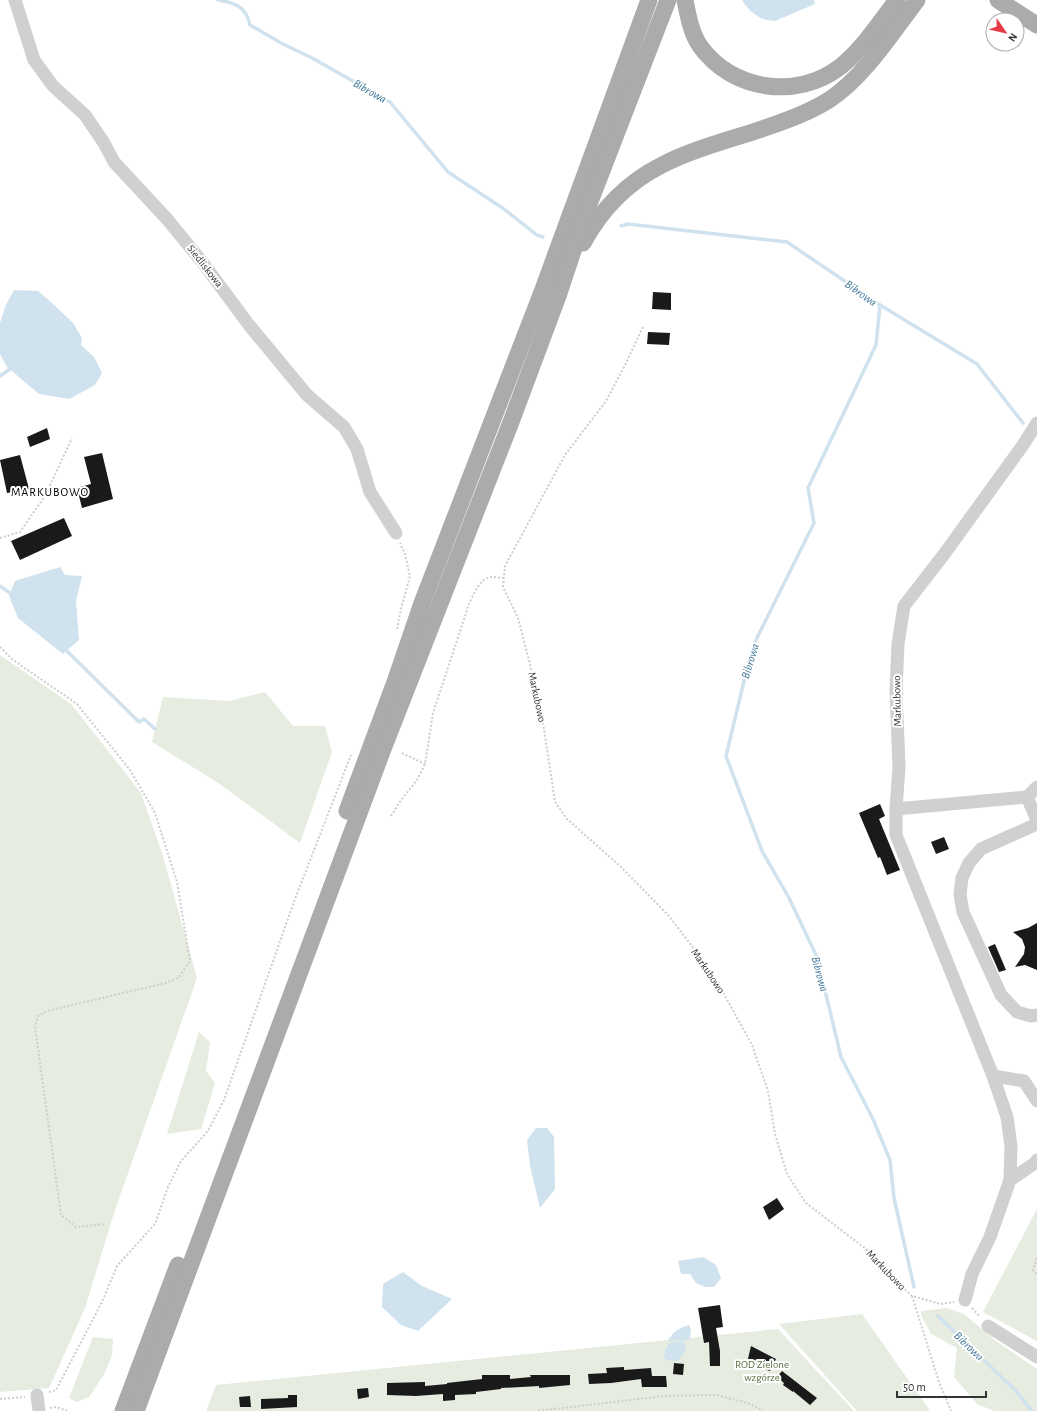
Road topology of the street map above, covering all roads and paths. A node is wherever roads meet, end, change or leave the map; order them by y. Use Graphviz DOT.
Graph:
graph roads {
  1 [pos="15,0"];
  2 [pos="649,0"];
  3 [pos="668,0"];
  4 [pos="685,0"];
  5 [pos="897,0"];
  6 [pos="917,0"];
  7 [pos="998,0"];
  8 [pos="1037,25"];
  9 [pos="558,296"];
  10 [pos="643,327"];
  11 [pos="1037,423"];
  12 [pos="72,438"];
  13 [pos="396,533"];
  14 [pos="0,538"];
  15 [pos="504,578"];
  16 [pos="396,634"];
  17 [pos="0,647"];
  18 [pos="352,752"];
  19 [pos="402,753"];
  20 [pos="425,764"];
  21 [pos="1037,787"];
  22 [pos="1027,797"];
  23 [pos="896,809"];
  24 [pos="391,816"];
  25 [pos="1037,820"];
  26 [pos="1037,824"];
  27 [pos="1037,1015"];
  28 [pos="993,1076"];
  29 [pos="1037,1101"];
  30 [pos="1037,1160"];
  31 [pos="1010,1180"];
  32 [pos="106,1224"];
  33 [pos="1037,1258"];
  34 [pos="1037,1274"];
  35 [pos="912,1296"];
  36 [pos="965,1300"];
  37 [pos="988,1326"];
  38 [pos="1037,1357"];
  39 [pos="37,1395"];
  40 [pos="0,1399"];
  41 [pos="567,1408"];
  42 [pos="39,1411"];
  43 [pos="68,1411"];
  44 [pos="124,1411"];
  45 [pos="136,1411"];
  46 [pos="538,1411"];
  47 [pos="567,1411"];
  48 [pos="763,1411"];
  49 [pos="952,1411"];
  1 -- 13 [label="street, Siedliskowa"];
  2 -- 44 [label="main road"];
  3 -- 9 [label="main road"];
  4 -- 5 [label="main road"];
  6 -- 9 [label="main road"];
  7 -- 8 [label="main road"];
  9 -- 45 [label="main road"];
  10 -- 15 [label="path"];
  11 -- 23 [label="street, Markubowo"];
  12 -- 14 [label="path"];
  13 -- 16 [label="path"];
  15 -- 20 [label="path"];
  15 -- 35 [label="path, Markubowo"];
  17 -- 32 [label="path"];
  18 -- 39 [label="path"];
  19 -- 20 [label="path"];
  20 -- 24 [label="path"];
  21 -- 22 [label="street"];
  22 -- 23 [label="street"];
  22 -- 25 [label="street"];
  23 -- 28 [label="street, Markubowo"];
  26 -- 27 [label="street"];
  28 -- 29 [label="street"];
  28 -- 31 [label="street, Markubowo"];
  30 -- 31 [label="street"];
  31 -- 36 [label="street, Markubowo"];
  33 -- 34 [label="path"];
  35 -- 36 [label="path, Markubowo"];
  35 -- 49 [label="path"];
  36 -- 37 [label="path"];
  37 -- 38 [label="street"];
  39 -- 40 [label="path"];
  39 -- 42 [label="street"];
  41 -- 46 [label="path"];
  41 -- 47 [label="path"];
  41 -- 48 [label="path"];
  42 -- 43 [label="path"];
}
